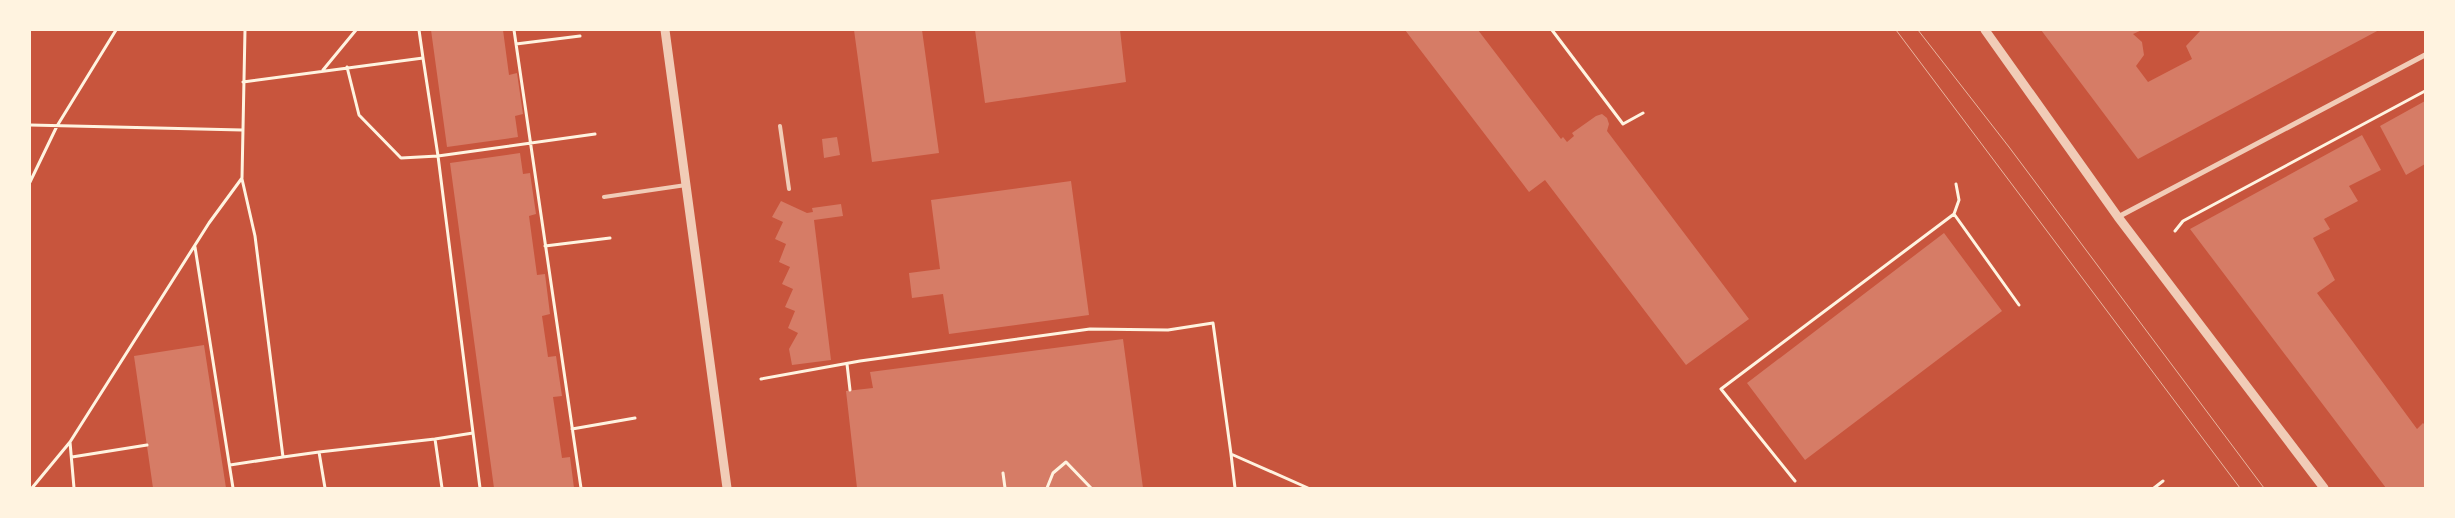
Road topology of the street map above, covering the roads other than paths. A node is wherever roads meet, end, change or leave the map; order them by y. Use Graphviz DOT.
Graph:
graph roads {
  1 [pos="665,30"];
  2 [pos="1985,30"];
  3 [pos="2425,56"];
  4 [pos="780,126"];
  5 [pos="686,185"];
  6 [pos="789,189"];
  7 [pos="604,197"];
  8 [pos="2118,217"];
  9 [pos="727,488"];
  10 [pos="2324,488"];
  1 -- 5 [label="street"];
  2 -- 8 [label="street"];
  3 -- 8 [label="street"];
  4 -- 6 [label="lane"];
  5 -- 7 [label="lane"];
  5 -- 9 [label="street"];
  8 -- 10 [label="street"];
}
